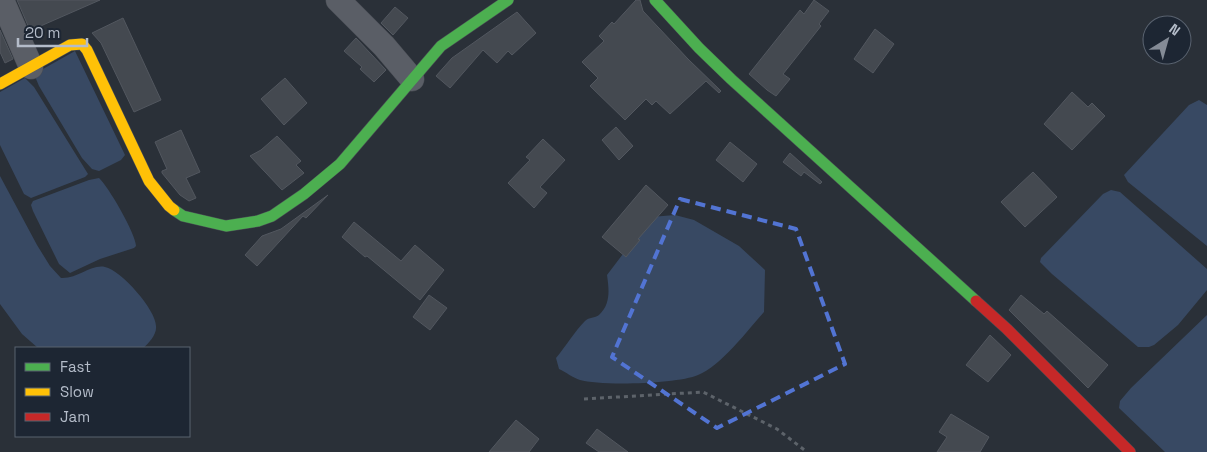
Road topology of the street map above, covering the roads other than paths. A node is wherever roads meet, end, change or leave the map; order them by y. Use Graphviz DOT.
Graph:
graph roads {
  1 [pos="2,0"];
  2 [pos="338,0"];
  3 [pos="508,0"];
  4 [pos="655,0"];
  5 [pos="32,67"];
  6 [pos="412,79"];
  7 [pos="0,84"];
  8 [pos="1130,452"];
  1 -- 5 [label="street"];
  2 -- 6 [label="street"];
  3 -- 6 [label="street"];
  4 -- 8 [label="street"];
  5 -- 6 [label="street"];
  5 -- 7 [label="street"];
}
